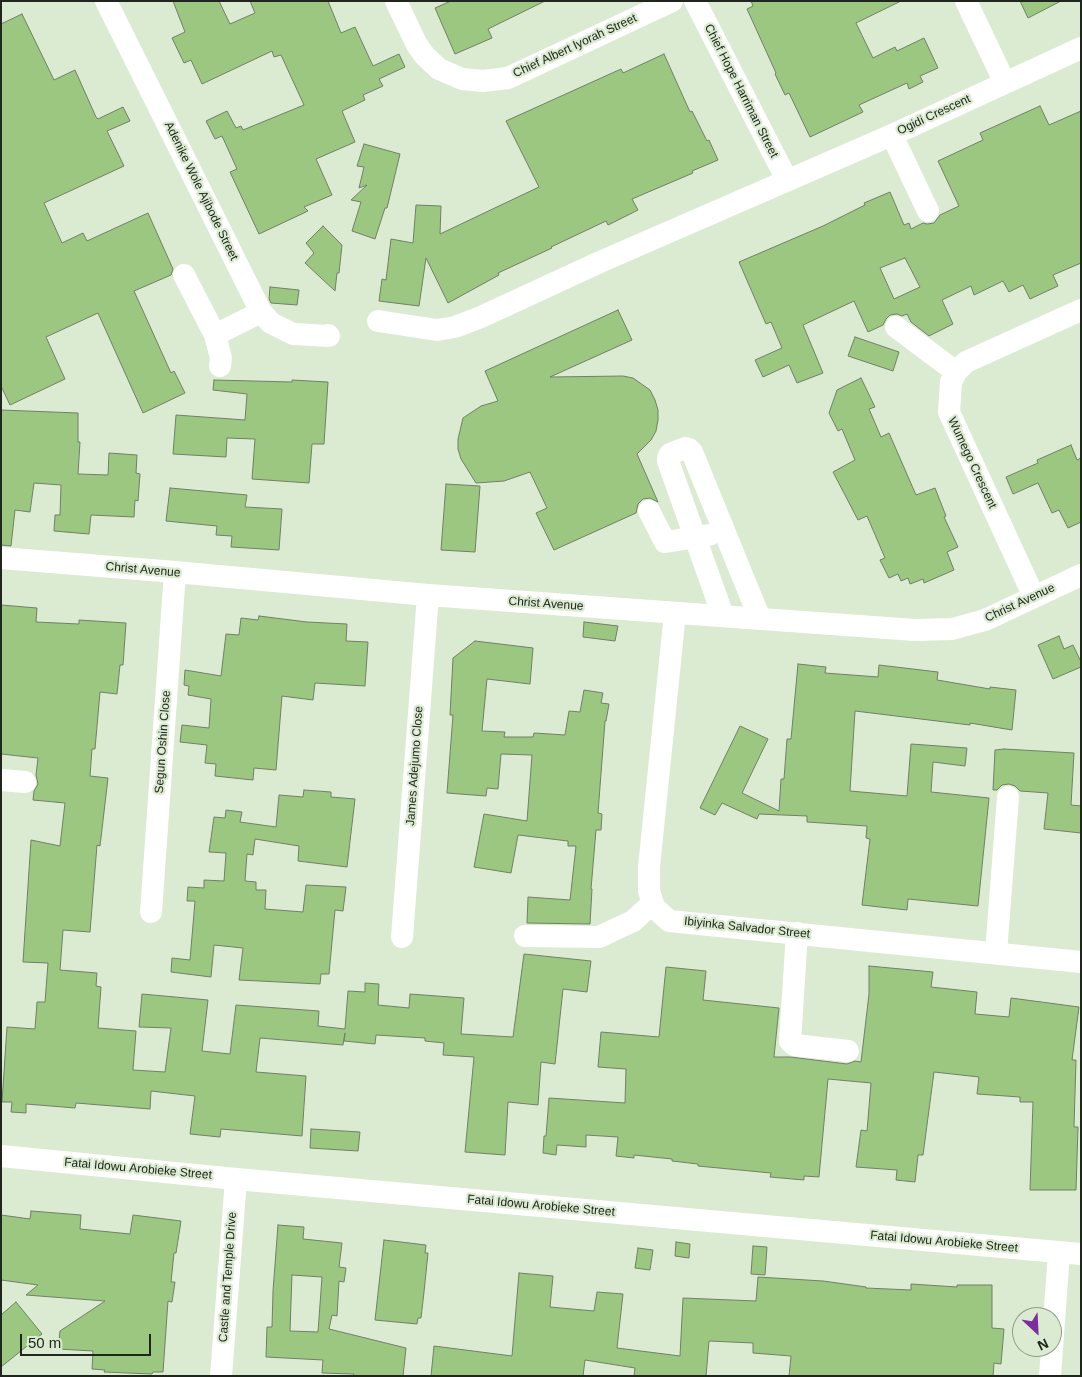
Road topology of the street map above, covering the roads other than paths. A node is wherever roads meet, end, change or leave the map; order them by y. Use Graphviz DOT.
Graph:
graph roads {
  1 [pos="106,1"];
  2 [pos="396,1"];
  3 [pos="672,1"];
  4 [pos="695,1"];
  5 [pos="966,1"];
  6 [pos="1081,48"];
  7 [pos="1005,82"];
  8 [pos="892,135"];
  9 [pos="787,180"];
  10 [pos="928,211"];
  11 [pos="184,275"];
  12 [pos="1081,310"];
  13 [pos="261,312"];
  14 [pos="378,321"];
  15 [pos="896,327"];
  16 [pos="214,335"];
  17 [pos="328,335"];
  18 [pos="220,366"];
  19 [pos="956,372"];
  20 [pos="649,511"];
  21 [pos="725,533"];
  22 [pos="696,538"];
  23 [pos="1,558"];
  24 [pos="175,572"];
  25 [pos="1081,575"];
  26 [pos="428,595"];
  27 [pos="1034,597"];
  28 [pos="675,613"];
  29 [pos="723,616"];
  30 [pos="760,619"];
  31 [pos="1,780"];
  32 [pos="25,782"];
  33 [pos="1008,797"];
  34 [pos="653,903"];
  35 [pos="151,912"];
  36 [pos="797,933"];
  37 [pos="525,936"];
  38 [pos="402,937"];
  39 [pos="996,953"];
  40 [pos="1081,962"];
  41 [pos="848,1051"];
  42 [pos="1,1156"];
  43 [pos="236,1179"];
  44 [pos="1070,1253"];
  45 [pos="221,1376"];
  46 [pos="1050,1376"];
  1 -- 13 [label="street, Adenike Wole Ajibode Street"];
  2 -- 3 [label="street, Chief Albert Iyorah Street"];
  4 -- 9 [label="street, Chief Hope Harriman Street"];
  5 -- 7 [label="street"];
  6 -- 7 [label="street, Ogidi Crescent"];
  7 -- 8 [label="street, Ogidi Crescent"];
  8 -- 9 [label="street, Ogidi Crescent"];
  8 -- 10 [label="street"];
  9 -- 14 [label="street, Ogidi Crescent"];
  11 -- 16 [label="street"];
  12 -- 19 [label="street"];
  13 -- 16 [label="street"];
  13 -- 17 [label="street, Adenike Wole Ajibode Street"];
  15 -- 19 [label="street"];
  16 -- 18 [label="street"];
  19 -- 27 [label="street, Wumego Crescent"];
  20 -- 22 [label="street"];
  21 -- 22 [label="street"];
  21 -- 22 [label="street"];
  21 -- 30 [label="street"];
  22 -- 29 [label="street"];
  23 -- 24 [label="street, Christ Avenue"];
  24 -- 26 [label="street, Christ Avenue"];
  24 -- 35 [label="street, Segun Oshin Close"];
  25 -- 27 [label="street, Christ Avenue"];
  26 -- 28 [label="street, Christ Avenue"];
  26 -- 38 [label="street, James Adejumo Close"];
  27 -- 30 [label="street, Christ Avenue"];
  28 -- 29 [label="street, Christ Avenue"];
  28 -- 34 [label="street"];
  29 -- 30 [label="street, Christ Avenue"];
  31 -- 32 [label="street"];
  33 -- 39 [label="street"];
  34 -- 36 [label="street, Ibiyinka Salvador Street"];
  34 -- 37 [label="street"];
  36 -- 39 [label="street, Ibiyinka Salvador Street"];
  36 -- 41 [label="street"];
  39 -- 40 [label="street, Ibiyinka Salvador Street"];
  42 -- 43 [label="street, Fatai Idowu Arobieke Street"];
  43 -- 44 [label="street, Fatai Idowu Arobieke Street"];
  43 -- 45 [label="street, Castle and Temple Drive"];
  44 -- 46 [label="street"];
}
